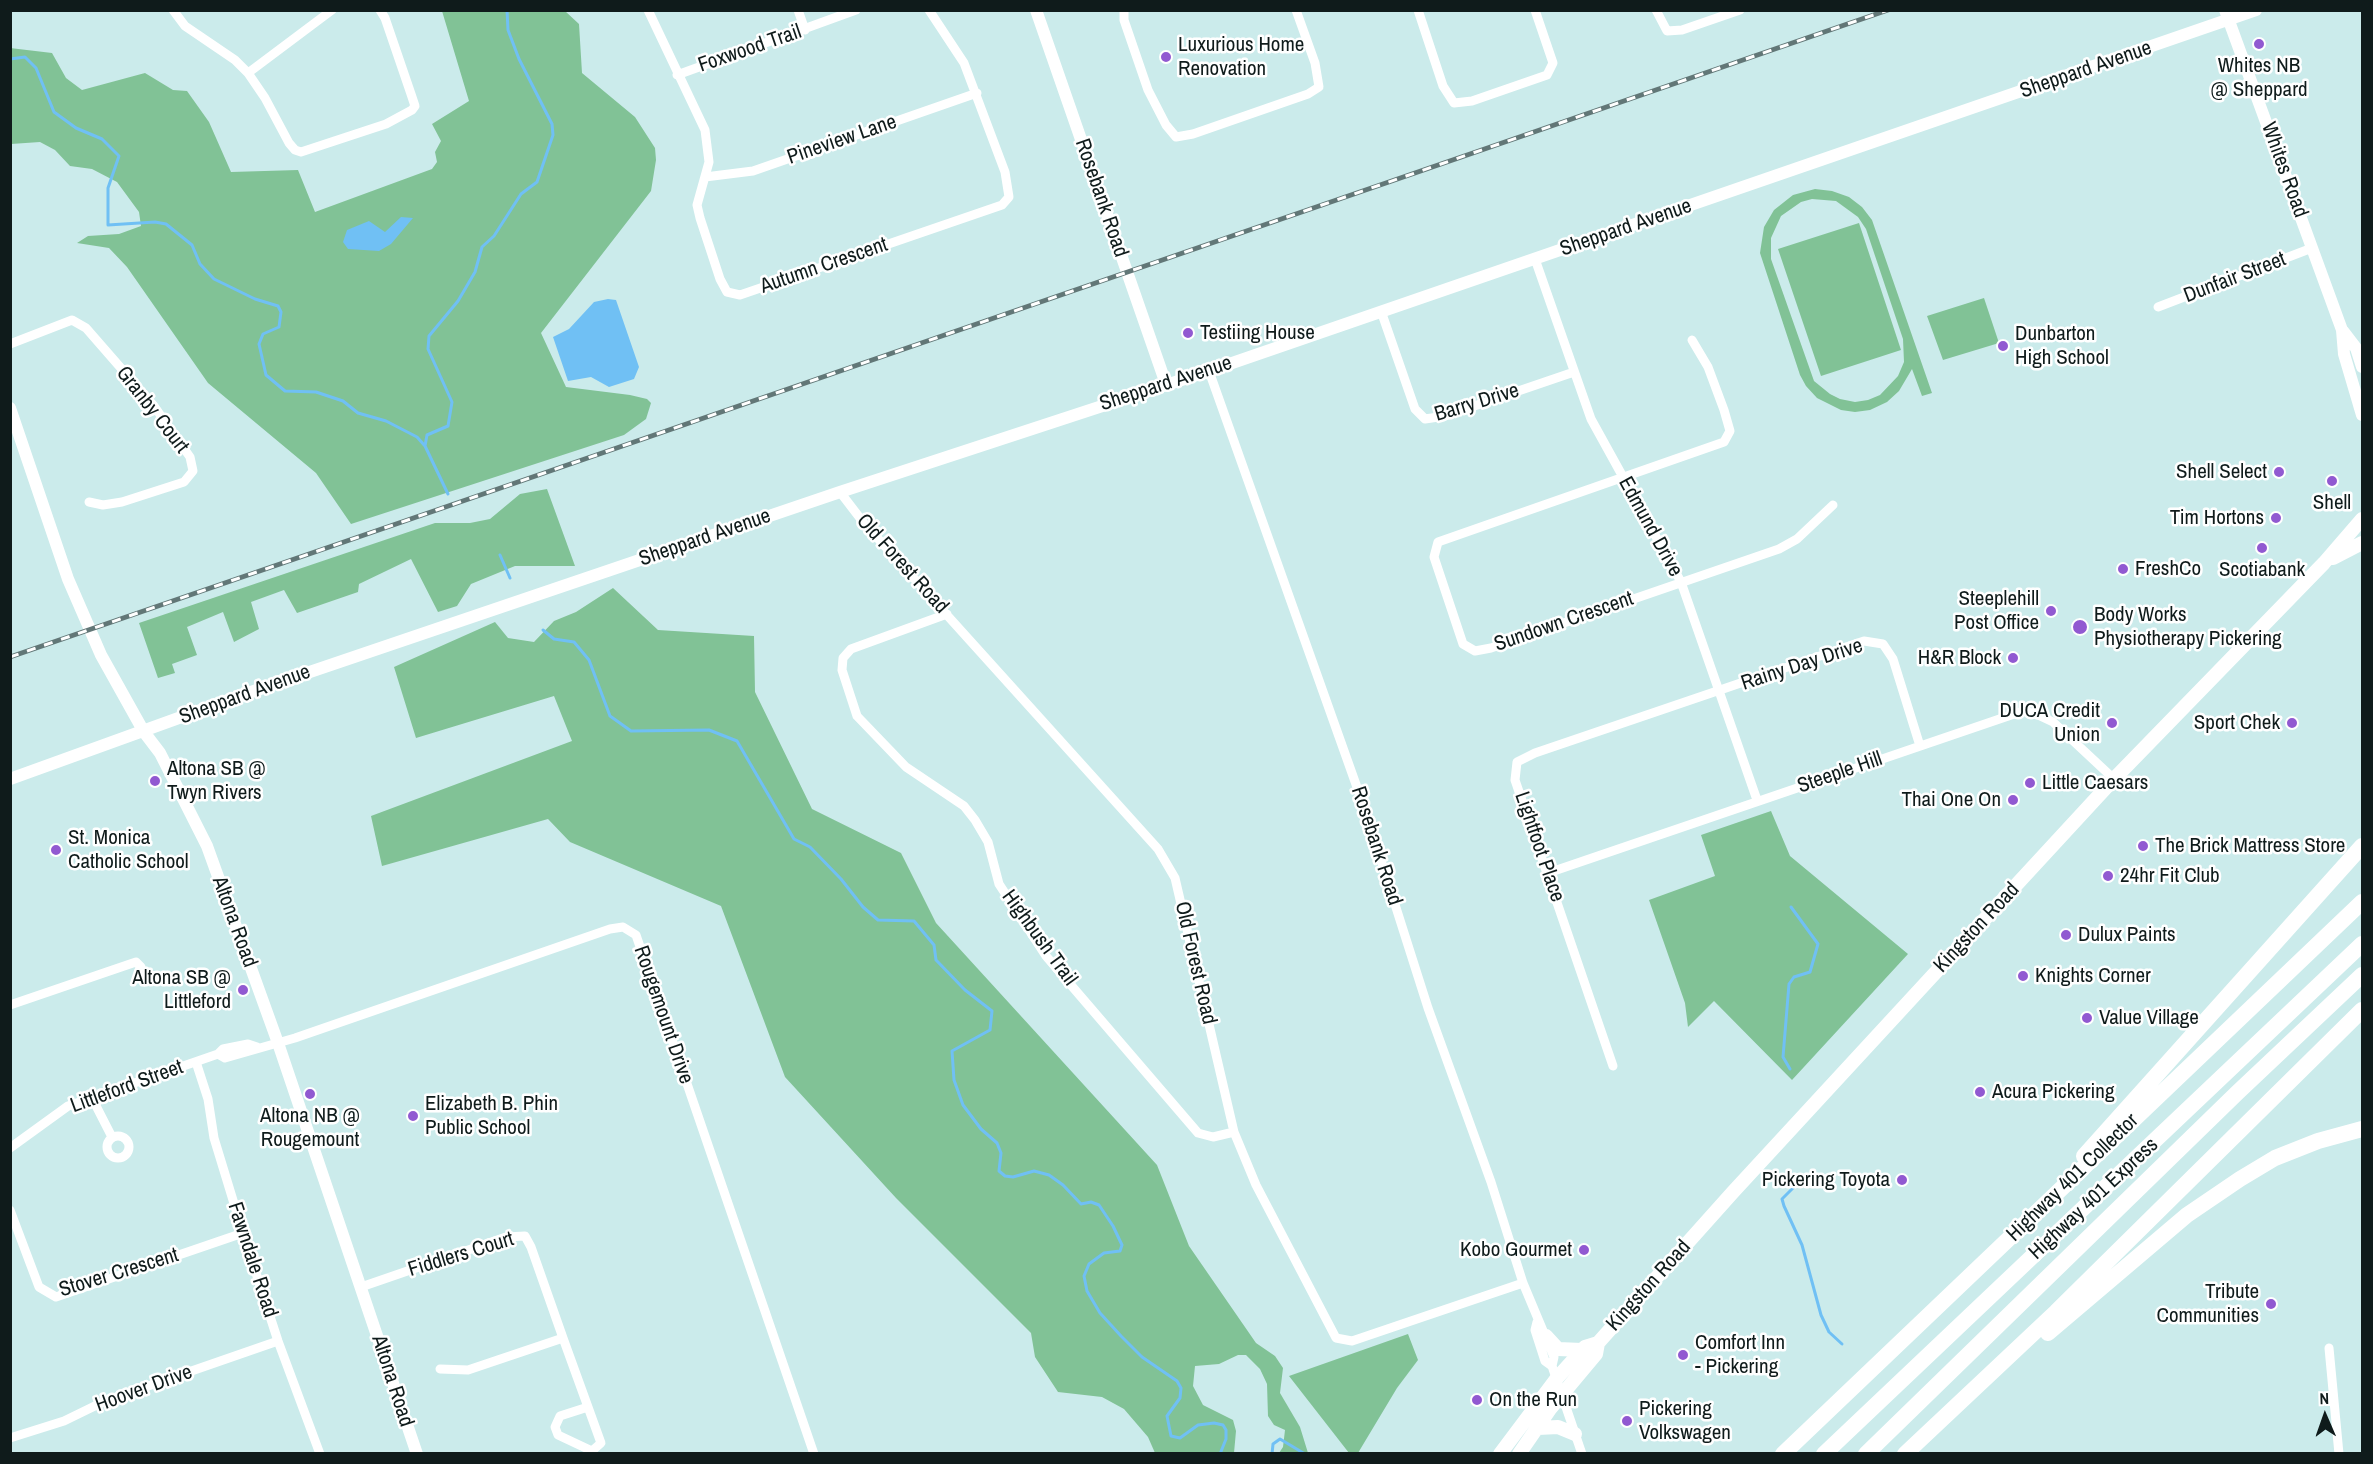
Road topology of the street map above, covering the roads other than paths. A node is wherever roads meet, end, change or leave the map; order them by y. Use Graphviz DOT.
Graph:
graph roads {
  1 [pos="173,10"];
  2 [pos="332,10"];
  3 [pos="380,10"];
  4 [pos="648,10"];
  5 [pos="798,10"];
  6 [pos="856,10"];
  7 [pos="929,10"];
  8 [pos="1036,10"];
  9 [pos="1124,10"];
  10 [pos="1296,10"];
  11 [pos="1418,10"];
  12 [pos="1535,10"];
  13 [pos="1656,10"];
  14 [pos="1740,10"];
  15 [pos="2256,10"];
  16 [pos="2227,15"];
  17 [pos="805,30"];
  18 [pos="248,73"];
  19 [pos="677,75"];
  20 [pos="977,93"];
  21 [pos="705,177"];
  22 [pos="2312,248"];
  23 [pos="1535,259"];
  24 [pos="2158,307"];
  25 [pos="1381,310"];
  26 [pos="2342,330"];
  27 [pos="1692,340"];
  28 [pos="10,344"];
  29 [pos="2362,367"];
  30 [pos="1209,371"];
  31 [pos="1574,372"];
  32 [pos="1166,384"];
  33 [pos="10,408"];
  34 [pos="2362,415"];
  35 [pos="1623,478"];
  36 [pos="840,492"];
  37 [pos="89,502"];
  38 [pos="1833,505"];
  39 [pos="2362,519"];
  40 [pos="2362,543"];
  41 [pos="2324,563"];
  42 [pos="1681,582"];
  43 [pos="946,614"];
  44 [pos="1720,692"];
  45 [pos="144,732"];
  46 [pos="1920,746"];
  47 [pos="10,779"];
  48 [pos="2114,779"];
  49 [pos="1757,800"];
  50 [pos="2362,846"];
  51 [pos="1548,873"];
  52 [pos="2362,902"];
  53 [pos="2362,944"];
  54 [pos="141,967"];
  55 [pos="2362,975"];
  56 [pos="10,1005"];
  57 [pos="2362,1010"];
  58 [pos="278,1043"];
  59 [pos="196,1062"];
  60 [pos="1613,1066"];
  61 [pos="92,1098"];
  62 [pos="2362,1129"];
  63 [pos="1234,1132"];
  64 [pos="112,1137"];
  65 [pos="10,1148"];
  66 [pos="10,1210"];
  67 [pos="2036,1214"];
  68 [pos="243,1233"];
  69 [pos="1523,1283"];
  70 [pos="361,1287"];
  71 [pos="1537,1322"];
  72 [pos="1546,1336"];
  73 [pos="563,1338"];
  74 [pos="278,1341"];
  75 [pos="1598,1343"];
  76 [pos="2329,1348"];
  77 [pos="1582,1350"];
  78 [pos="440,1369"];
  79 [pos="1555,1372"];
  80 [pos="1562,1394"];
  81 [pos="588,1407"];
  82 [pos="1951,1411"];
  83 [pos="1538,1428"];
  84 [pos="1575,1434"];
  85 [pos="10,1438"];
  86 [pos="320,1454"];
  87 [pos="417,1454"];
  88 [pos="814,1454"];
  89 [pos="1500,1454"];
  90 [pos="1519,1454"];
  91 [pos="1582,1454"];
  92 [pos="1783,1454"];
  93 [pos="1824,1454"];
  94 [pos="1866,1454"];
  95 [pos="1905,1454"];
  96 [pos="2340,1454"];
  1 -- 18 [label="street"];
  2 -- 18 [label="street"];
  3 -- 18 [label="street"];
  4 -- 19 [label="street, Autumn Crescent"];
  5 -- 17 [label="street"];
  6 -- 17 [label="street, Foxwood Trail"];
  7 -- 20 [label="street, Autumn Crescent"];
  8 -- 32 [label="street, Rosebank Road"];
  9 -- 10 [label="street"];
  11 -- 12 [label="street"];
  13 -- 14 [label="street"];
  15 -- 16 [label="street, Sheppard Avenue"];
  16 -- 22 [label="street, Whites Road"];
  16 -- 23 [label="street, Sheppard Avenue"];
  17 -- 19 [label="street, Foxwood Trail"];
  19 -- 21 [label="street, Autumn Crescent"];
  20 -- 21 [label="street, Pineview Lane"];
  20 -- 21 [label="street, Autumn Crescent"];
  22 -- 24 [label="street, Dunfair Street"];
  22 -- 26 [label="street, Whites Road"];
  23 -- 25 [label="street, Sheppard Avenue"];
  23 -- 31 [label="street, Edmund Drive"];
  25 -- 30 [label="street, Sheppard Avenue"];
  25 -- 31 [label="street, Barry Drive"];
  26 -- 29 [label="street, Whites Road"];
  26 -- 34 [label="street, Whites Road"];
  27 -- 35 [label="street"];
  28 -- 37 [label="street, Granby Court"];
  30 -- 32 [label="street, Sheppard Avenue"];
  30 -- 69 [label="street, Rosebank Road"];
  31 -- 35 [label="street, Edmund Drive"];
  32 -- 36 [label="street, Sheppard Avenue"];
  33 -- 45 [label="street, Altona Road"];
  35 -- 42 [label="street, Edmund Drive"];
  35 -- 42 [label="street, Sundown Crescent"];
  36 -- 43 [label="street, Old Forest Road"];
  36 -- 45 [label="street, Sheppard Avenue"];
  38 -- 42 [label="street"];
  39 -- 41 [label="main road, Kingston Road"];
  40 -- 41 [label="main road"];
  41 -- 48 [label="main road, Kingston Road"];
  42 -- 44 [label="street, Edmund Drive"];
  43 -- 63 [label="street, Old Forest Road"];
  43 -- 63 [label="street, Highbush Trail"];
  44 -- 46 [label="street, Rainy Day Drive"];
  44 -- 49 [label="street, Edmund Drive"];
  44 -- 51 [label="street, Lightfoot Place"];
  45 -- 47 [label="street, Sheppard Avenue"];
  45 -- 58 [label="street, Altona Road"];
  46 -- 48 [label="street, Steeple Hill"];
  46 -- 49 [label="street, Steeple Hill"];
  48 -- 75 [label="main road, Kingston Road"];
  49 -- 51 [label="street, Steeple Hill"];
  50 -- 67 [label="highway"];
  51 -- 60 [label="street, Lightfoot Place"];
  52 -- 67 [label="highway, Highway 401 Collector"];
  53 -- 93 [label="highway, Highway 401 Express"];
  54 -- 56 [label="street"];
  55 -- 94 [label="highway, Highway 401 Express"];
  57 -- 82 [label="highway"];
  58 -- 59 [label="street, Littleford Street"];
  58 -- 70 [label="street, Altona Road"];
  58 -- 88 [label="street, Rougemount Drive"];
  59 -- 61 [label="street, Littleford Street"];
  59 -- 68 [label="street, Fawndale Road"];
  61 -- 64 [label="street"];
  61 -- 65 [label="street, Littleford Street"];
  62 -- 82 [label="highway"];
  63 -- 69 [label="street, Old Forest Road"];
  66 -- 68 [label="street, Stover Crescent"];
  67 -- 92 [label="highway, Highway 401 Collector"];
  68 -- 74 [label="street, Fawndale Road"];
  69 -- 71 [label="street, Rosebank Road"];
  70 -- 73 [label="street, Fiddlers Court"];
  70 -- 87 [label="street, Altona Road"];
  71 -- 72 [label="street, Rosebank Road"];
  71 -- 79 [label="street, Rosebank Road"];
  72 -- 77 [label="main road"];
  72 -- 79 [label="street, Rosebank Road"];
  73 -- 78 [label="street"];
  73 -- 81 [label="street, Fiddlers Court"];
  74 -- 85 [label="street, Hoover Drive"];
  74 -- 86 [label="street, Fawndale Road"];
  75 -- 77 [label="main road, Kingston Road"];
  75 -- 80 [label="main road, Kingston Road"];
  76 -- 96 [label="street"];
  77 -- 79 [label="main road, Kingston Road"];
  79 -- 80 [label="street, Rosebank Road"];
  79 -- 89 [label="main road, Kingston Road"];
  80 -- 83 [label="main road, Kingston Road"];
  80 -- 84 [label="street, Rosebank Road"];
  81 -- 81 [label="street, Fiddlers Court"];
  82 -- 95 [label="highway"];
  83 -- 84 [label="main road"];
  83 -- 90 [label="main road, Kingston Road"];
  84 -- 91 [label="street, Rosebank Road"];
}
